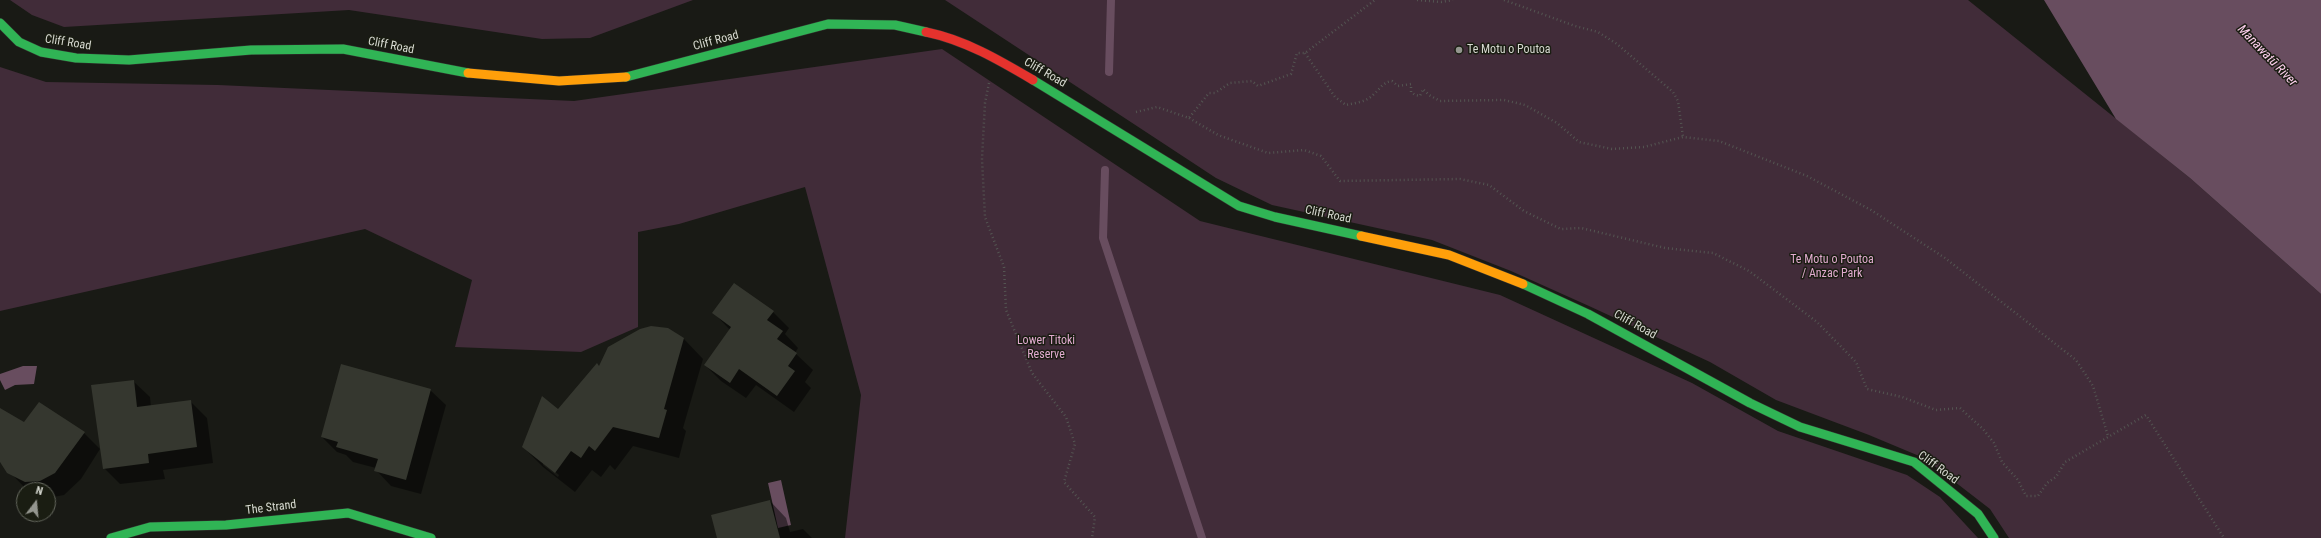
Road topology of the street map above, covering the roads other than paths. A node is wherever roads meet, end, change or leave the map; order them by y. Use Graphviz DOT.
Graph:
graph roads {
  1 [pos="0,23"];
  2 [pos="111,538"];
  3 [pos="431,538"];
  4 [pos="1994,538"];
  1 -- 4 [label="street, Cliff Road"];
  2 -- 3 [label="street, The Strand"];
}
